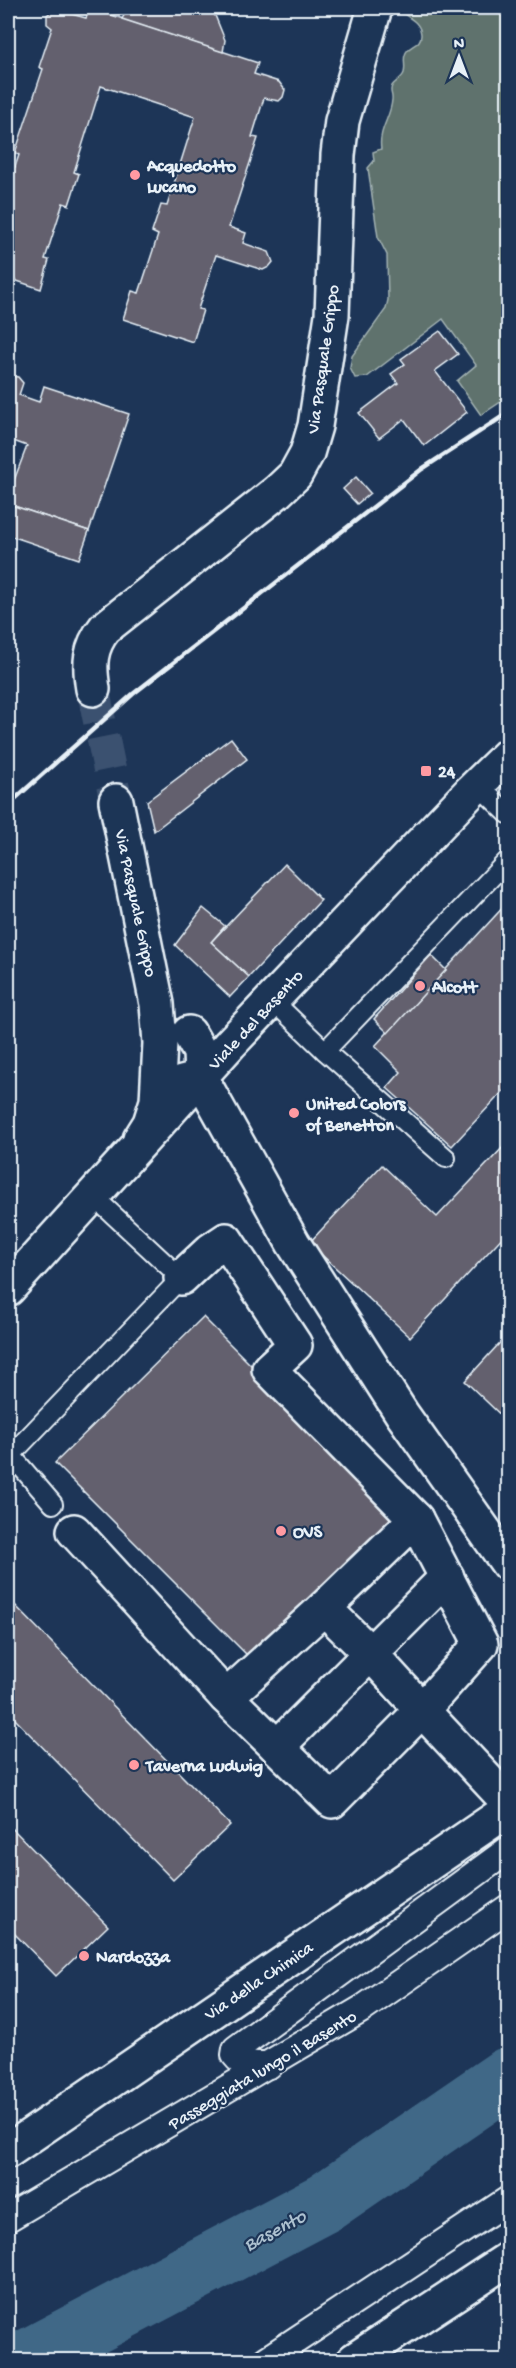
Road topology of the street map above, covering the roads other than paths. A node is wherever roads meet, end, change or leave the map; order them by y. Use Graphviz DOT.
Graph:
graph roads {
  1 [pos="375,8"];
  2 [pos="93,689"];
  3 [pos="508,755"];
  4 [pos="478,785"];
  5 [pos="116,801"];
  6 [pos="508,814"];
  7 [pos="508,860"];
  8 [pos="272,1000"];
  9 [pos="157,1004"];
  10 [pos="189,1033"];
  11 [pos="230,1044"];
  12 [pos="325,1051"];
  13 [pos="159,1077"];
  14 [pos="201,1078"];
  15 [pos="132,1154"];
  16 [pos="446,1158"];
  17 [pos="93,1196"];
  18 [pos="181,1278"];
  19 [pos="8,1289"];
  20 [pos="53,1504"];
  21 [pos="416,1519"];
  22 [pos="74,1530"];
  23 [pos="508,1564"];
  24 [pos="447,1577"];
  25 [pos="324,1608"];
  26 [pos="371,1654"];
  27 [pos="226,1697"];
  28 [pos="422,1710"];
  29 [pos="278,1747"];
  30 [pos="508,1802"];
  31 [pos="508,1810"];
  32 [pos="508,1824"];
  33 [pos="508,1850"];
  34 [pos="508,1908"];
  35 [pos="409,1922"];
  36 [pos="269,2065"];
  37 [pos="8,2151"];
  38 [pos="508,2200"];
  39 [pos="8,2218"];
  40 [pos="508,2259"];
  41 [pos="266,2361"];
  42 [pos="354,2361"];
  1 -- 2 [label="street, Via Pasquale Grippo"];
  3 -- 4 [label="street, Viale del Basento"];
  4 -- 6 [label="lane"];
  4 -- 8 [label="street, Viale del Basento"];
  5 -- 9 [label="street, Via Pasquale Grippo"];
  7 -- 12 [label="lane"];
  8 -- 11 [label="street, Viale del Basento"];
  8 -- 12 [label="lane"];
  9 -- 10 [label="street"];
  9 -- 13 [label="street, Via Pasquale Grippo"];
  10 -- 11 [label="street"];
  10 -- 14 [label="street"];
  11 -- 14 [label="street, Viale del Basento"];
  12 -- 16 [label="lane"];
  13 -- 14 [label="street"];
  13 -- 15 [label="street, Via Pasquale Grippo"];
  14 -- 15 [label="street, Viale del Basento"];
  14 -- 23 [label="street"];
  15 -- 17 [label="street, Viale del Basento"];
  17 -- 18 [label="lane"];
  17 -- 19 [label="street, Viale del Basento"];
  18 -- 20 [label="lane"];
  18 -- 21 [label="street"];
  21 -- 24 [label="street"];
  21 -- 25 [label="street"];
  22 -- 27 [label="street"];
  24 -- 26 [label="street"];
  24 -- 28 [label="street"];
  25 -- 26 [label="street"];
  25 -- 27 [label="street"];
  26 -- 28 [label="street"];
  26 -- 29 [label="street"];
  27 -- 29 [label="street"];
  28 -- 29 [label="street"];
  28 -- 30 [label="street"];
  31 -- 37 [label="street, Via della Chimica"];
  32 -- 35 [label="street"];
  33 -- 35 [label="street"];
  34 -- 36 [label="street, Passeggiata lungo il Basento"];
  35 -- 36 [label="street"];
  36 -- 39 [label="street, Passeggiata lungo il Basento"];
  38 -- 41 [label="street"];
  40 -- 42 [label="street"];
}
